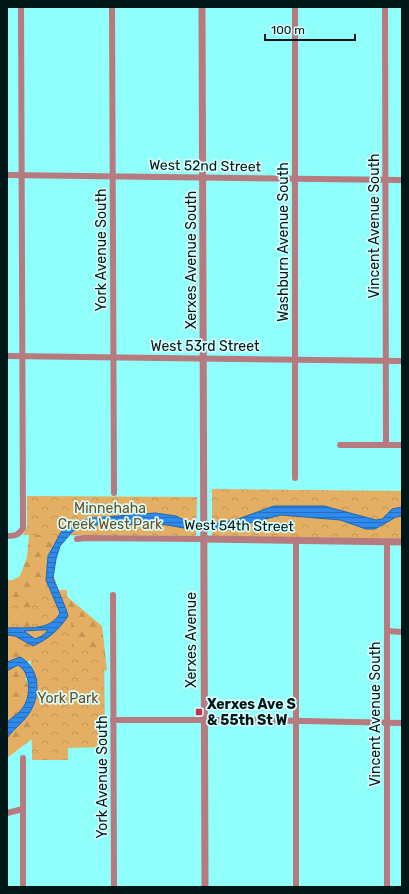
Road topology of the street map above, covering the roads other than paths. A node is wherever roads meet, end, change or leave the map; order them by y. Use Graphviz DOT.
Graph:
graph roads {
  1 [pos="21,7"];
  2 [pos="112,7"];
  3 [pos="202,7"];
  4 [pos="295,7"];
  5 [pos="385,7"];
  6 [pos="7,175"];
  7 [pos="22,175"];
  8 [pos="113,176"];
  9 [pos="203,178"];
  10 [pos="295,179"];
  11 [pos="386,180"];
  12 [pos="402,180"];
  13 [pos="7,356"];
  14 [pos="23,356"];
  15 [pos="114,357"];
  16 [pos="204,357"];
  17 [pos="296,359"];
  18 [pos="386,360"];
  19 [pos="402,361"];
  20 [pos="340,445"];
  21 [pos="386,445"];
  22 [pos="402,445"];
  23 [pos="295,478"];
  24 [pos="114,493"];
  25 [pos="204,514"];
  26 [pos="7,536"];
  27 [pos="77,539"];
  28 [pos="204,539"];
  29 [pos="296,540"];
  30 [pos="387,542"];
  31 [pos="402,542"];
  32 [pos="113,595"];
  33 [pos="387,631"];
  34 [pos="402,632"];
  35 [pos="113,720"];
  36 [pos="205,721"];
  37 [pos="295,721"];
  38 [pos="386,723"];
  39 [pos="402,723"];
  40 [pos="23,758"];
  41 [pos="23,809"];
  42 [pos="7,813"];
  43 [pos="23,887"];
  44 [pos="114,887"];
  45 [pos="205,887"];
  46 [pos="296,887"];
  47 [pos="387,887"];
  1 -- 7 [label="street"];
  2 -- 8 [label="street, York Avenue South"];
  3 -- 9 [label="street, Xerxes Avenue South"];
  4 -- 10 [label="street, Washburn Avenue South"];
  5 -- 11 [label="street, Vincent Avenue South"];
  6 -- 7 [label="street, West 52nd Street"];
  7 -- 8 [label="street, West 52nd Street"];
  7 -- 14 [label="street"];
  8 -- 9 [label="street, West 52nd Street"];
  8 -- 15 [label="street, York Avenue South"];
  9 -- 10 [label="street, West 52nd Street"];
  9 -- 16 [label="street, Xerxes Avenue South"];
  10 -- 11 [label="street, West 52nd Street"];
  10 -- 17 [label="street, Washburn Avenue South"];
  11 -- 12 [label="street, West 52nd Street"];
  11 -- 18 [label="street, Vincent Avenue South"];
  13 -- 14 [label="street, West 53rd Street"];
  14 -- 15 [label="street, West 53rd Street"];
  14 -- 26 [label="street"];
  15 -- 16 [label="street, West 53rd Street"];
  15 -- 24 [label="street, York Avenue South"];
  16 -- 17 [label="street, West 53rd Street"];
  16 -- 25 [label="street, Xerxes Avenue South"];
  17 -- 18 [label="street, West 53rd Street"];
  17 -- 23 [label="street, Washburn Avenue South"];
  18 -- 19 [label="street, West 53rd Street"];
  18 -- 21 [label="street, Vincent Avenue South"];
  20 -- 21 [label="street"];
  21 -- 22 [label="street"];
  25 -- 28 [label="street, Xerxes Avenue"];
  27 -- 28 [label="street, West 54th Street"];
  28 -- 29 [label="street, West 54th Street"];
  28 -- 36 [label="street, Xerxes Avenue"];
  29 -- 30 [label="street, West 54th Street"];
  29 -- 37 [label="street"];
  30 -- 31 [label="street, West 54th Street"];
  30 -- 33 [label="street, Vincent Avenue South"];
  32 -- 35 [label="street, York Avenue South"];
  33 -- 34 [label="street"];
  33 -- 38 [label="street, Vincent Avenue South"];
  35 -- 36 [label="street"];
  35 -- 44 [label="street, York Avenue South"];
  36 -- 37 [label="street"];
  36 -- 45 [label="street, Xerxes Avenue"];
  37 -- 38 [label="street"];
  37 -- 46 [label="street"];
  38 -- 39 [label="street"];
  38 -- 47 [label="street, Vincent Avenue South"];
  40 -- 41 [label="street"];
  41 -- 42 [label="street"];
  41 -- 43 [label="street"];
}
